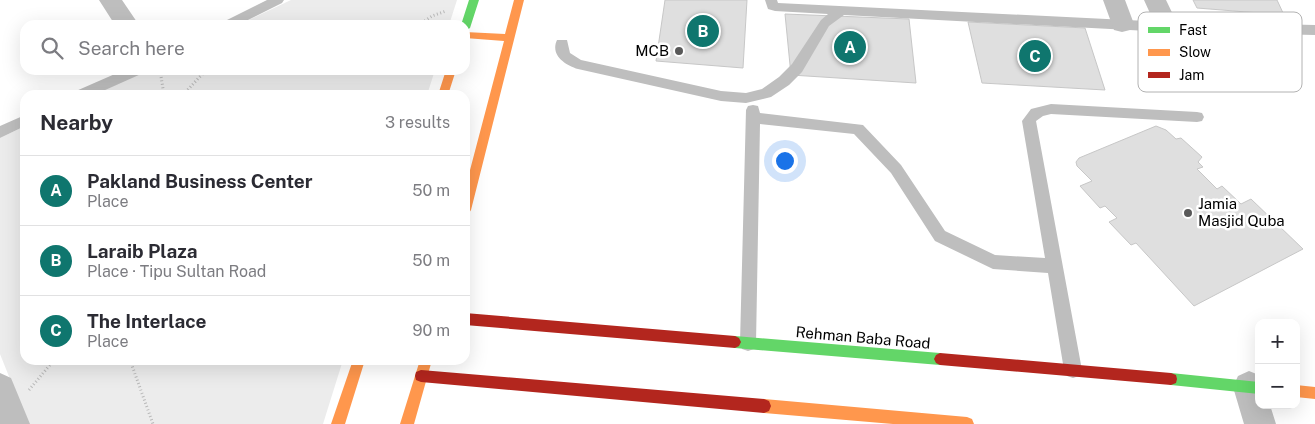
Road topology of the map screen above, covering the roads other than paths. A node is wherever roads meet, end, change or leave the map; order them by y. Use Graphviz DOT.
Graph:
graph roads {
  1 [pos="110,0"];
  2 [pos="278,0"];
  3 [pos="474,0"];
  4 [pos="519,0"];
  5 [pos="771,0"];
  6 [pos="944,0"];
  7 [pos="1114,0"];
  8 [pos="1156,0"];
  9 [pos="842,10"];
  10 [pos="1161,12"];
  11 [pos="947,15"];
  12 [pos="123,20"];
  13 [pos="237,20"];
  14 [pos="468,20"];
  15 [pos="1122,24"];
  16 [pos="1138,25"];
  17 [pos="1302,30"];
  18 [pos="1315,30"];
  19 [pos="470,35"];
  20 [pos="508,38"];
  21 [pos="562,43"];
  22 [pos="125,75"];
  23 [pos="450,75"];
  24 [pos="92,90"];
  25 [pos="446,90"];
  26 [pos="754,96"];
  27 [pos="753,118"];
  28 [pos="1197,118"];
  29 [pos="20,122"];
  30 [pos="0,132"];
  31 [pos="470,190"];
  32 [pos="1055,266"];
  33 [pos="470,319"];
  34 [pos="748,343"];
  35 [pos="357,365"];
  36 [pos="424,365"];
  37 [pos="1074,370"];
  38 [pos="421,376"];
  39 [pos="1254,387"];
  40 [pos="13,390"];
  41 [pos="1300,391"];
  42 [pos="1315,393"];
  43 [pos="14,424"];
  44 [pos="338,424"];
  45 [pos="407,424"];
  46 [pos="967,424"];
  47 [pos="1260,424"];
  1 -- 12 [label="street"];
  2 -- 13 [label="lane"];
  3 -- 14 [label="street"];
  4 -- 20 [label="street"];
  5 -- 9 [label="lane"];
  6 -- 11 [label="lane"];
  7 -- 15 [label="street"];
  8 -- 10 [label="street"];
  9 -- 11 [label="lane"];
  9 -- 26 [label="lane"];
  11 -- 15 [label="lane"];
  15 -- 16 [label="lane"];
  17 -- 18 [label="lane"];
  19 -- 20 [label="street"];
  20 -- 31 [label="street"];
  21 -- 26 [label="lane"];
  22 -- 24 [label="lane"];
  23 -- 25 [label="street"];
  26 -- 27 [label="lane"];
  27 -- 32 [label="lane"];
  27 -- 34 [label="lane"];
  28 -- 32 [label="lane"];
  29 -- 30 [label="lane"];
  32 -- 37 [label="lane"];
  33 -- 34 [label="street, Rehman Baba Road"];
  34 -- 37 [label="street, Rehman Baba Road"];
  35 -- 44 [label="street"];
  36 -- 38 [label="street"];
  37 -- 39 [label="street, Rehman Baba Road"];
  38 -- 45 [label="street"];
  38 -- 46 [label="street"];
  39 -- 47 [label="street"];
  40 -- 43 [label="street"];
  41 -- 42 [label="street"];
}
